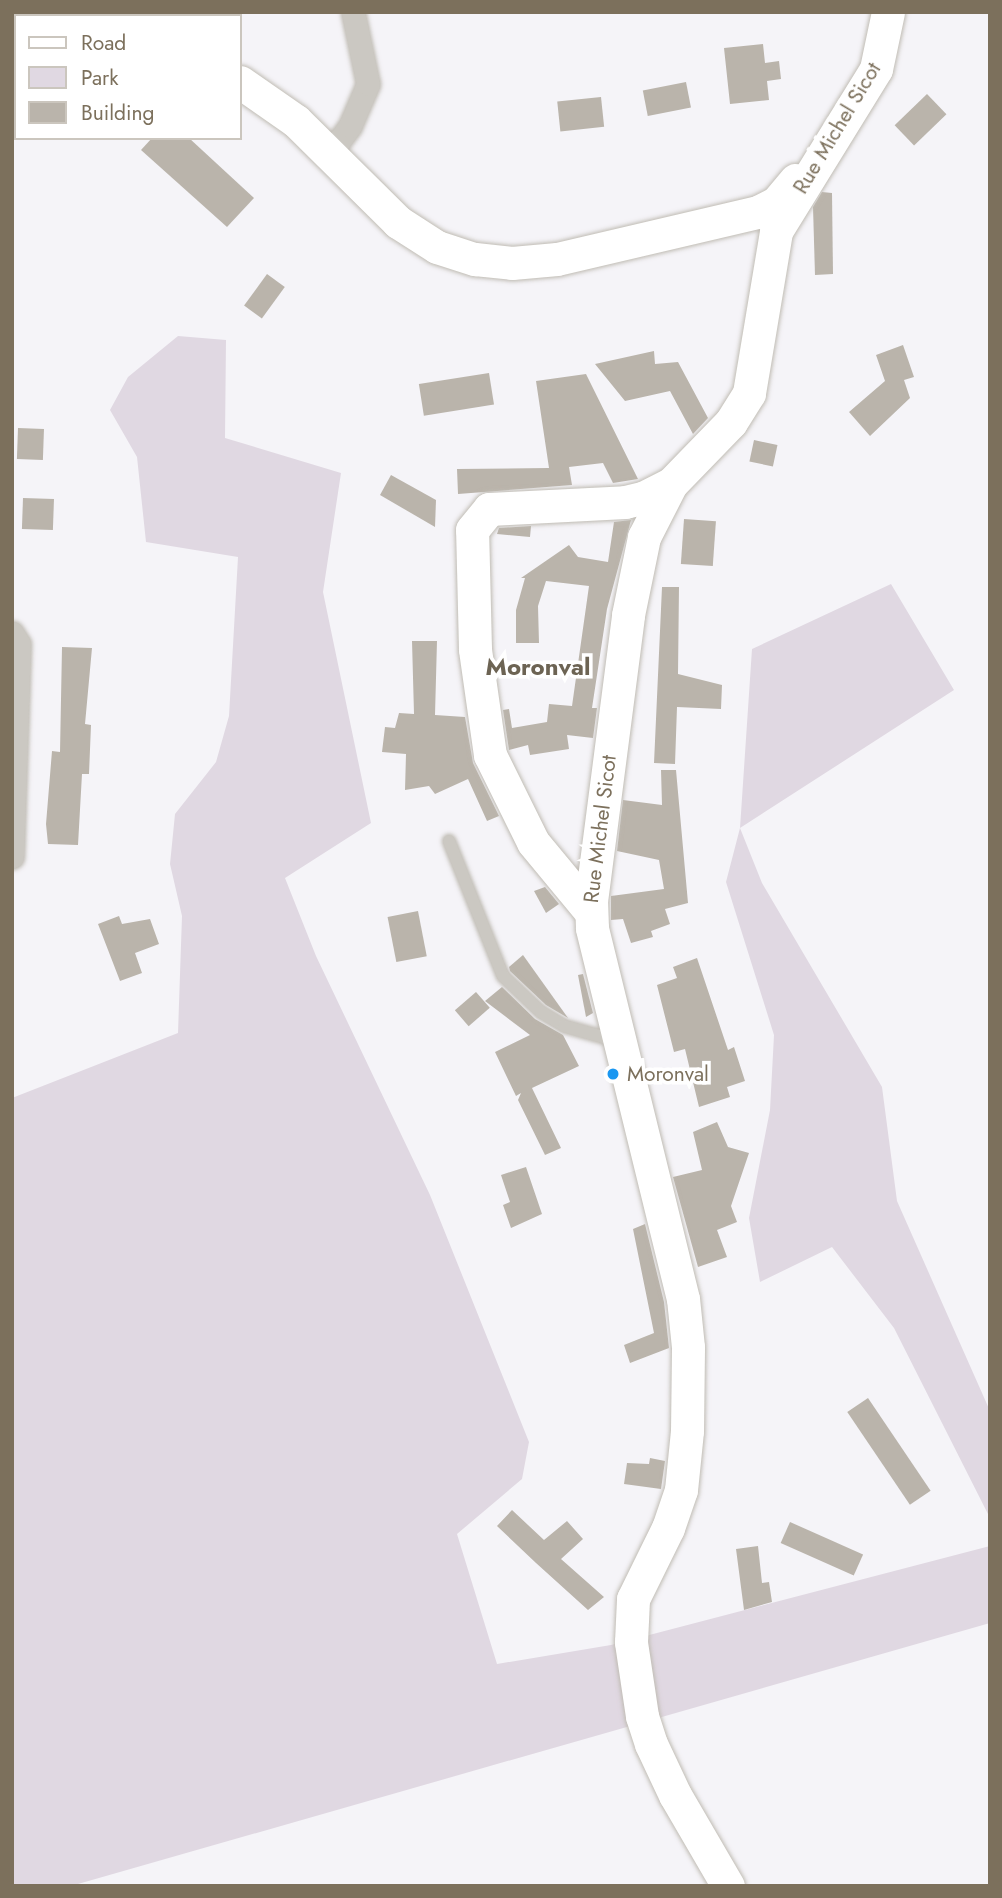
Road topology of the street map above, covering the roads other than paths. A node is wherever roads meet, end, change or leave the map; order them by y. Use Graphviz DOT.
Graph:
graph roads {
  1 [pos="353,12"];
  2 [pos="886,21"];
  3 [pos="242,83"];
  4 [pos="329,154"];
  5 [pos="763,227"];
  6 [pos="670,484"];
  7 [pos="12,634"];
  8 [pos="449,841"];
  9 [pos="12,857"];
  10 [pos="590,911"];
  11 [pos="621,1042"];
  12 [pos="728,1886"];
  1 -- 4 [label="street"];
  2 -- 5 [label="street, Rue Michel Sicot"];
  3 -- 4 [label="street"];
  4 -- 5 [label="street"];
  5 -- 6 [label="street, Rue Michel Sicot"];
  6 -- 10 [label="street, Rue Michel Sicot"];
  6 -- 10 [label="street"];
  7 -- 9 [label="street"];
  8 -- 11 [label="lane"];
  10 -- 11 [label="street, Rue Michel Sicot"];
  11 -- 12 [label="street, Rue Michel Sicot"];
}
